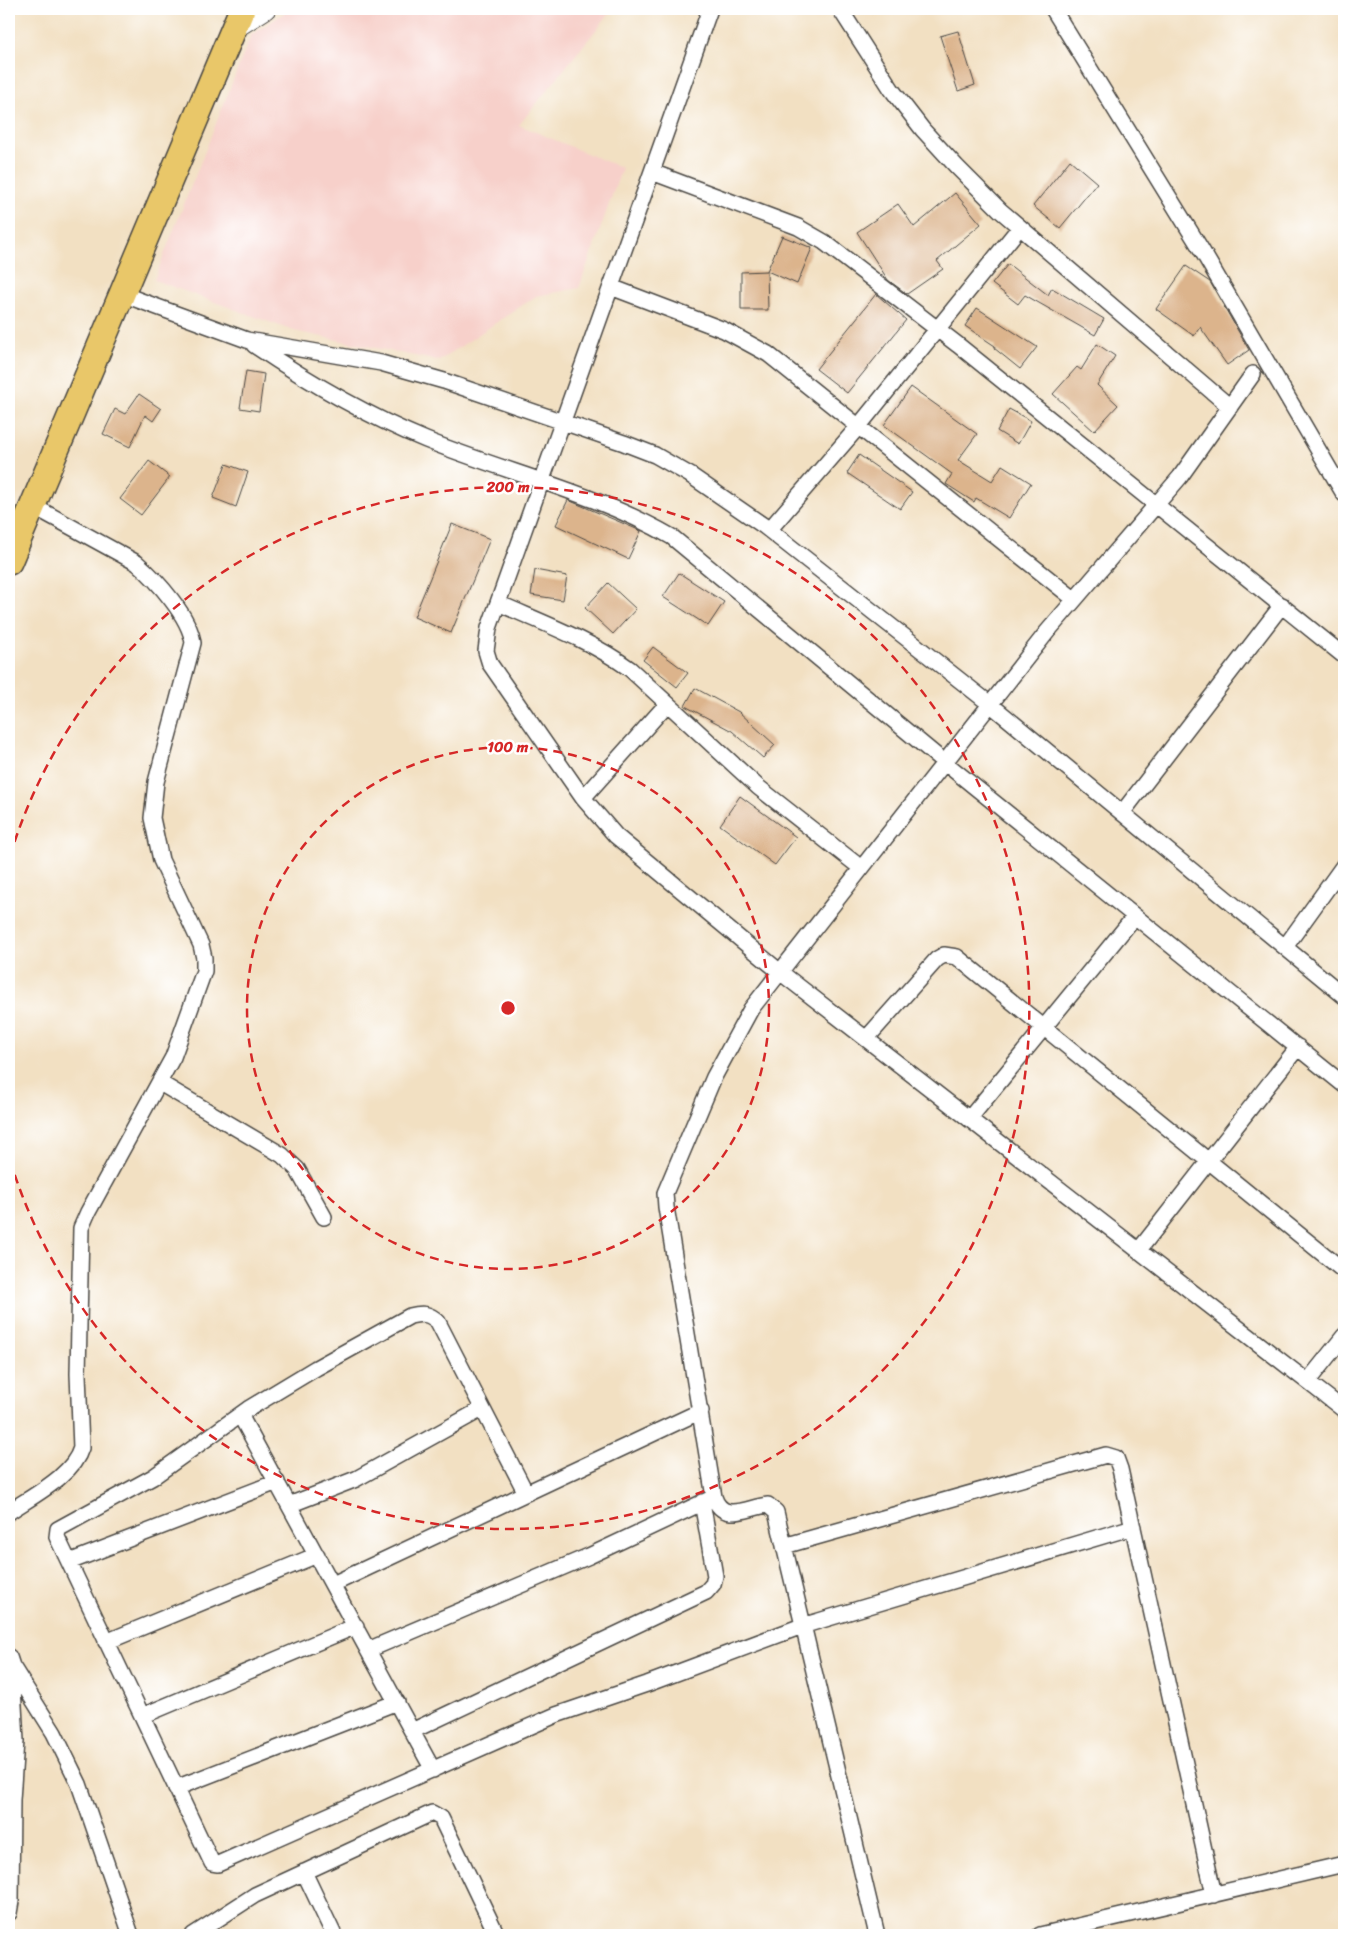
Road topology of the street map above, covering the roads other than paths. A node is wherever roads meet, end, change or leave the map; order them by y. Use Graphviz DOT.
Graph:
graph roads {
  1 [pos="266,9"];
  2 [pos="710,9"];
  3 [pos="840,9"];
  4 [pos="1053,9"];
  5 [pos="238,19"];
  6 [pos="652,172"];
  7 [pos="1020,228"];
  8 [pos="611,287"];
  9 [pos="122,294"];
  10 [pos="938,330"];
  11 [pos="247,340"];
  12 [pos="1253,374"];
  13 [pos="1230,407"];
  14 [pos="562,422"];
  15 [pos="858,427"];
  16 [pos="541,481"];
  17 [pos="1344,494"];
  18 [pos="1155,505"];
  19 [pos="32,506"];
  20 [pos="768,530"];
  21 [pos="9,562"];
  22 [pos="1074,599"];
  23 [pos="498,603"];
  24 [pos="1282,605"];
  25 [pos="1344,656"];
  26 [pos="667,704"];
  27 [pos="990,704"];
  28 [pos="944,762"];
  29 [pos="583,798"];
  30 [pos="1122,813"];
  31 [pos="1344,865"];
  32 [pos="861,868"];
  33 [pos="1135,916"];
  34 [pos="1285,947"];
  35 [pos="780,972"];
  36 [pos="1344,996"];
  37 [pos="1044,1028"];
  38 [pos="866,1039"];
  39 [pos="1298,1047"];
  40 [pos="160,1083"];
  41 [pos="1344,1085"];
  42 [pos="969,1119"];
  43 [pos="1208,1161"];
  44 [pos="324,1217"];
  45 [pos="1139,1250"];
  46 [pos="1344,1272"];
  47 [pos="1344,1336"];
  48 [pos="1308,1381"];
  49 [pos="482,1408"];
  50 [pos="1344,1410"];
  51 [pos="700,1411"];
  52 [pos="240,1415"];
  53 [pos="277,1482"];
  54 [pos="526,1493"];
  55 [pos="708,1500"];
  56 [pos="289,1505"];
  57 [pos="9,1512"];
  58 [pos="1133,1527"];
  59 [pos="784,1546"];
  60 [pos="317,1556"];
  61 [pos="69,1562"];
  62 [pos="333,1584"];
  63 [pos="356,1626"];
  64 [pos="802,1626"];
  65 [pos="106,1642"];
  66 [pos="368,1650"];
  67 [pos="10,1661"];
  68 [pos="397,1702"];
  69 [pos="142,1716"];
  70 [pos="412,1731"];
  71 [pos="433,1770"];
  72 [pos="176,1788"];
  73 [pos="1344,1864"];
  74 [pos="304,1872"];
  75 [pos="1214,1895"];
  76 [pos="9,1913"];
  77 [pos="131,1935"];
  78 [pos="193,1935"];
  79 [pos="334,1935"];
  80 [pos="497,1935"];
  81 [pos="877,1935"];
  82 [pos="1040,1935"];
  1 -- 5 [label="street"];
  2 -- 6 [label="street"];
  3 -- 7 [label="street"];
  4 -- 17 [label="street"];
  5 -- 9 [label="highway"];
  6 -- 8 [label="street"];
  6 -- 10 [label="street"];
  7 -- 10 [label="street"];
  7 -- 13 [label="street"];
  8 -- 14 [label="street"];
  8 -- 15 [label="street"];
  9 -- 11 [label="street"];
  9 -- 19 [label="highway"];
  10 -- 15 [label="street"];
  10 -- 18 [label="street"];
  11 -- 14 [label="street"];
  11 -- 16 [label="street"];
  12 -- 13 [label="street"];
  13 -- 18 [label="street"];
  14 -- 16 [label="street"];
  14 -- 20 [label="street"];
  15 -- 20 [label="street"];
  15 -- 22 [label="street"];
  16 -- 23 [label="street"];
  16 -- 28 [label="street"];
  18 -- 22 [label="street"];
  18 -- 24 [label="street"];
  19 -- 21 [label="highway"];
  19 -- 40 [label="street"];
  20 -- 27 [label="street"];
  22 -- 27 [label="street"];
  23 -- 26 [label="street"];
  23 -- 29 [label="street"];
  24 -- 25 [label="street"];
  24 -- 30 [label="street"];
  26 -- 29 [label="street"];
  26 -- 32 [label="street"];
  27 -- 28 [label="street"];
  27 -- 30 [label="street"];
  28 -- 32 [label="street"];
  28 -- 33 [label="street"];
  29 -- 35 [label="street"];
  30 -- 34 [label="street"];
  31 -- 34 [label="street"];
  32 -- 35 [label="street"];
  33 -- 37 [label="street"];
  33 -- 39 [label="street"];
  34 -- 36 [label="street"];
  35 -- 38 [label="street"];
  35 -- 51 [label="street"];
  37 -- 38 [label="street"];
  37 -- 42 [label="street"];
  37 -- 43 [label="street"];
  38 -- 42 [label="street"];
  39 -- 41 [label="street"];
  39 -- 43 [label="street"];
  40 -- 44 [label="street"];
  40 -- 57 [label="street"];
  42 -- 45 [label="street"];
  43 -- 45 [label="street"];
  43 -- 46 [label="street"];
  45 -- 48 [label="street"];
  47 -- 48 [label="street"];
  48 -- 50 [label="street"];
  49 -- 52 [label="street"];
  49 -- 54 [label="street"];
  49 -- 56 [label="street"];
  51 -- 54 [label="street"];
  51 -- 55 [label="street"];
  52 -- 53 [label="street"];
  52 -- 61 [label="street"];
  53 -- 56 [label="street"];
  53 -- 61 [label="street"];
  54 -- 62 [label="street"];
  55 -- 59 [label="street"];
  55 -- 66 [label="street"];
  55 -- 70 [label="street"];
  56 -- 60 [label="street"];
  58 -- 59 [label="street"];
  58 -- 64 [label="street"];
  58 -- 75 [label="street"];
  59 -- 64 [label="street"];
  60 -- 62 [label="street"];
  60 -- 65 [label="street"];
  61 -- 65 [label="street"];
  62 -- 63 [label="street"];
  63 -- 66 [label="street"];
  63 -- 69 [label="street"];
  64 -- 71 [label="street"];
  64 -- 81 [label="street"];
  65 -- 69 [label="street"];
  66 -- 68 [label="street"];
  67 -- 76 [label="street"];
  67 -- 77 [label="street"];
  68 -- 70 [label="street"];
  68 -- 72 [label="street"];
  69 -- 72 [label="street"];
  70 -- 71 [label="street"];
  71 -- 72 [label="street"];
  73 -- 75 [label="street"];
  74 -- 78 [label="street"];
  74 -- 79 [label="street"];
  74 -- 80 [label="street"];
  75 -- 82 [label="street"];
}
